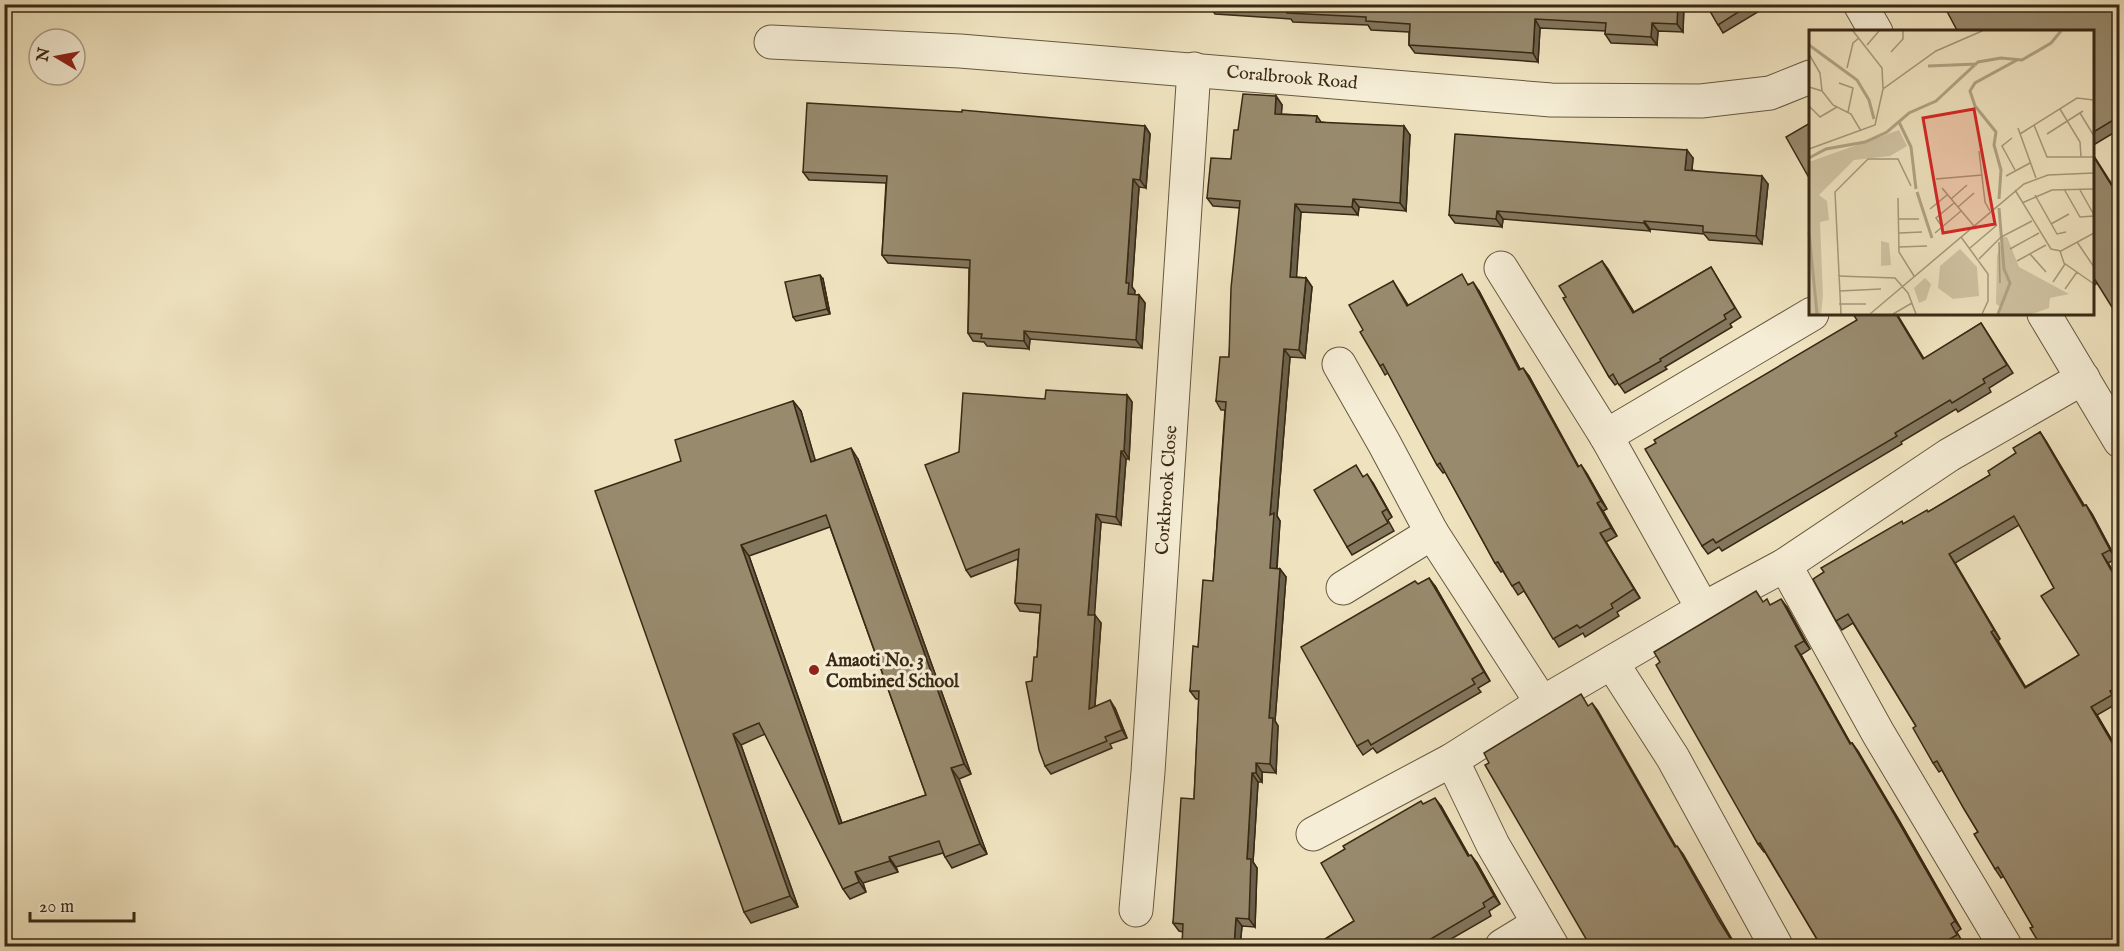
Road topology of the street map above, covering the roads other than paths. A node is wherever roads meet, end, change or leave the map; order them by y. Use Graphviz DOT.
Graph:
graph roads {
  1 [pos="1860,4"];
  2 [pos="1875,30"];
  3 [pos="771,42"];
  4 [pos="1194,69"];
  5 [pos="1809,76"];
  6 [pos="1501,268"];
  7 [pos="1810,315"];
  8 [pos="2045,315"];
  9 [pos="1339,364"];
  10 [pos="2083,378"];
  11 [pos="1606,436"];
  12 [pos="2120,441"];
  13 [pos="1432,533"];
  14 [pos="1785,565"];
  15 [pos="1343,588"];
  16 [pos="1702,609"];
  17 [pos="1612,663"];
  18 [pos="1542,702"];
  19 [pos="1452,760"];
  20 [pos="1313,834"];
  21 [pos="1136,910"];
  22 [pos="1545,935"];
  23 [pos="1502,946"];
  24 [pos="1776,946"];
  25 [pos="2005,946"];
  1 -- 2 [label="street"];
  3 -- 4 [label="street, Coralbrook Road"];
  4 -- 5 [label="street, Coralbrook Road"];
  4 -- 21 [label="street, Corkbrook Close"];
  6 -- 11 [label="street"];
  7 -- 11 [label="street"];
  8 -- 10 [label="street"];
  9 -- 13 [label="street"];
  10 -- 12 [label="street"];
  10 -- 14 [label="street"];
  11 -- 16 [label="street"];
  13 -- 15 [label="street"];
  13 -- 18 [label="street"];
  14 -- 16 [label="street"];
  14 -- 25 [label="street"];
  16 -- 17 [label="street"];
  17 -- 18 [label="street"];
  17 -- 24 [label="street"];
  18 -- 19 [label="street"];
  19 -- 20 [label="street"];
  19 -- 22 [label="street"];
  22 -- 23 [label="street"];
}
